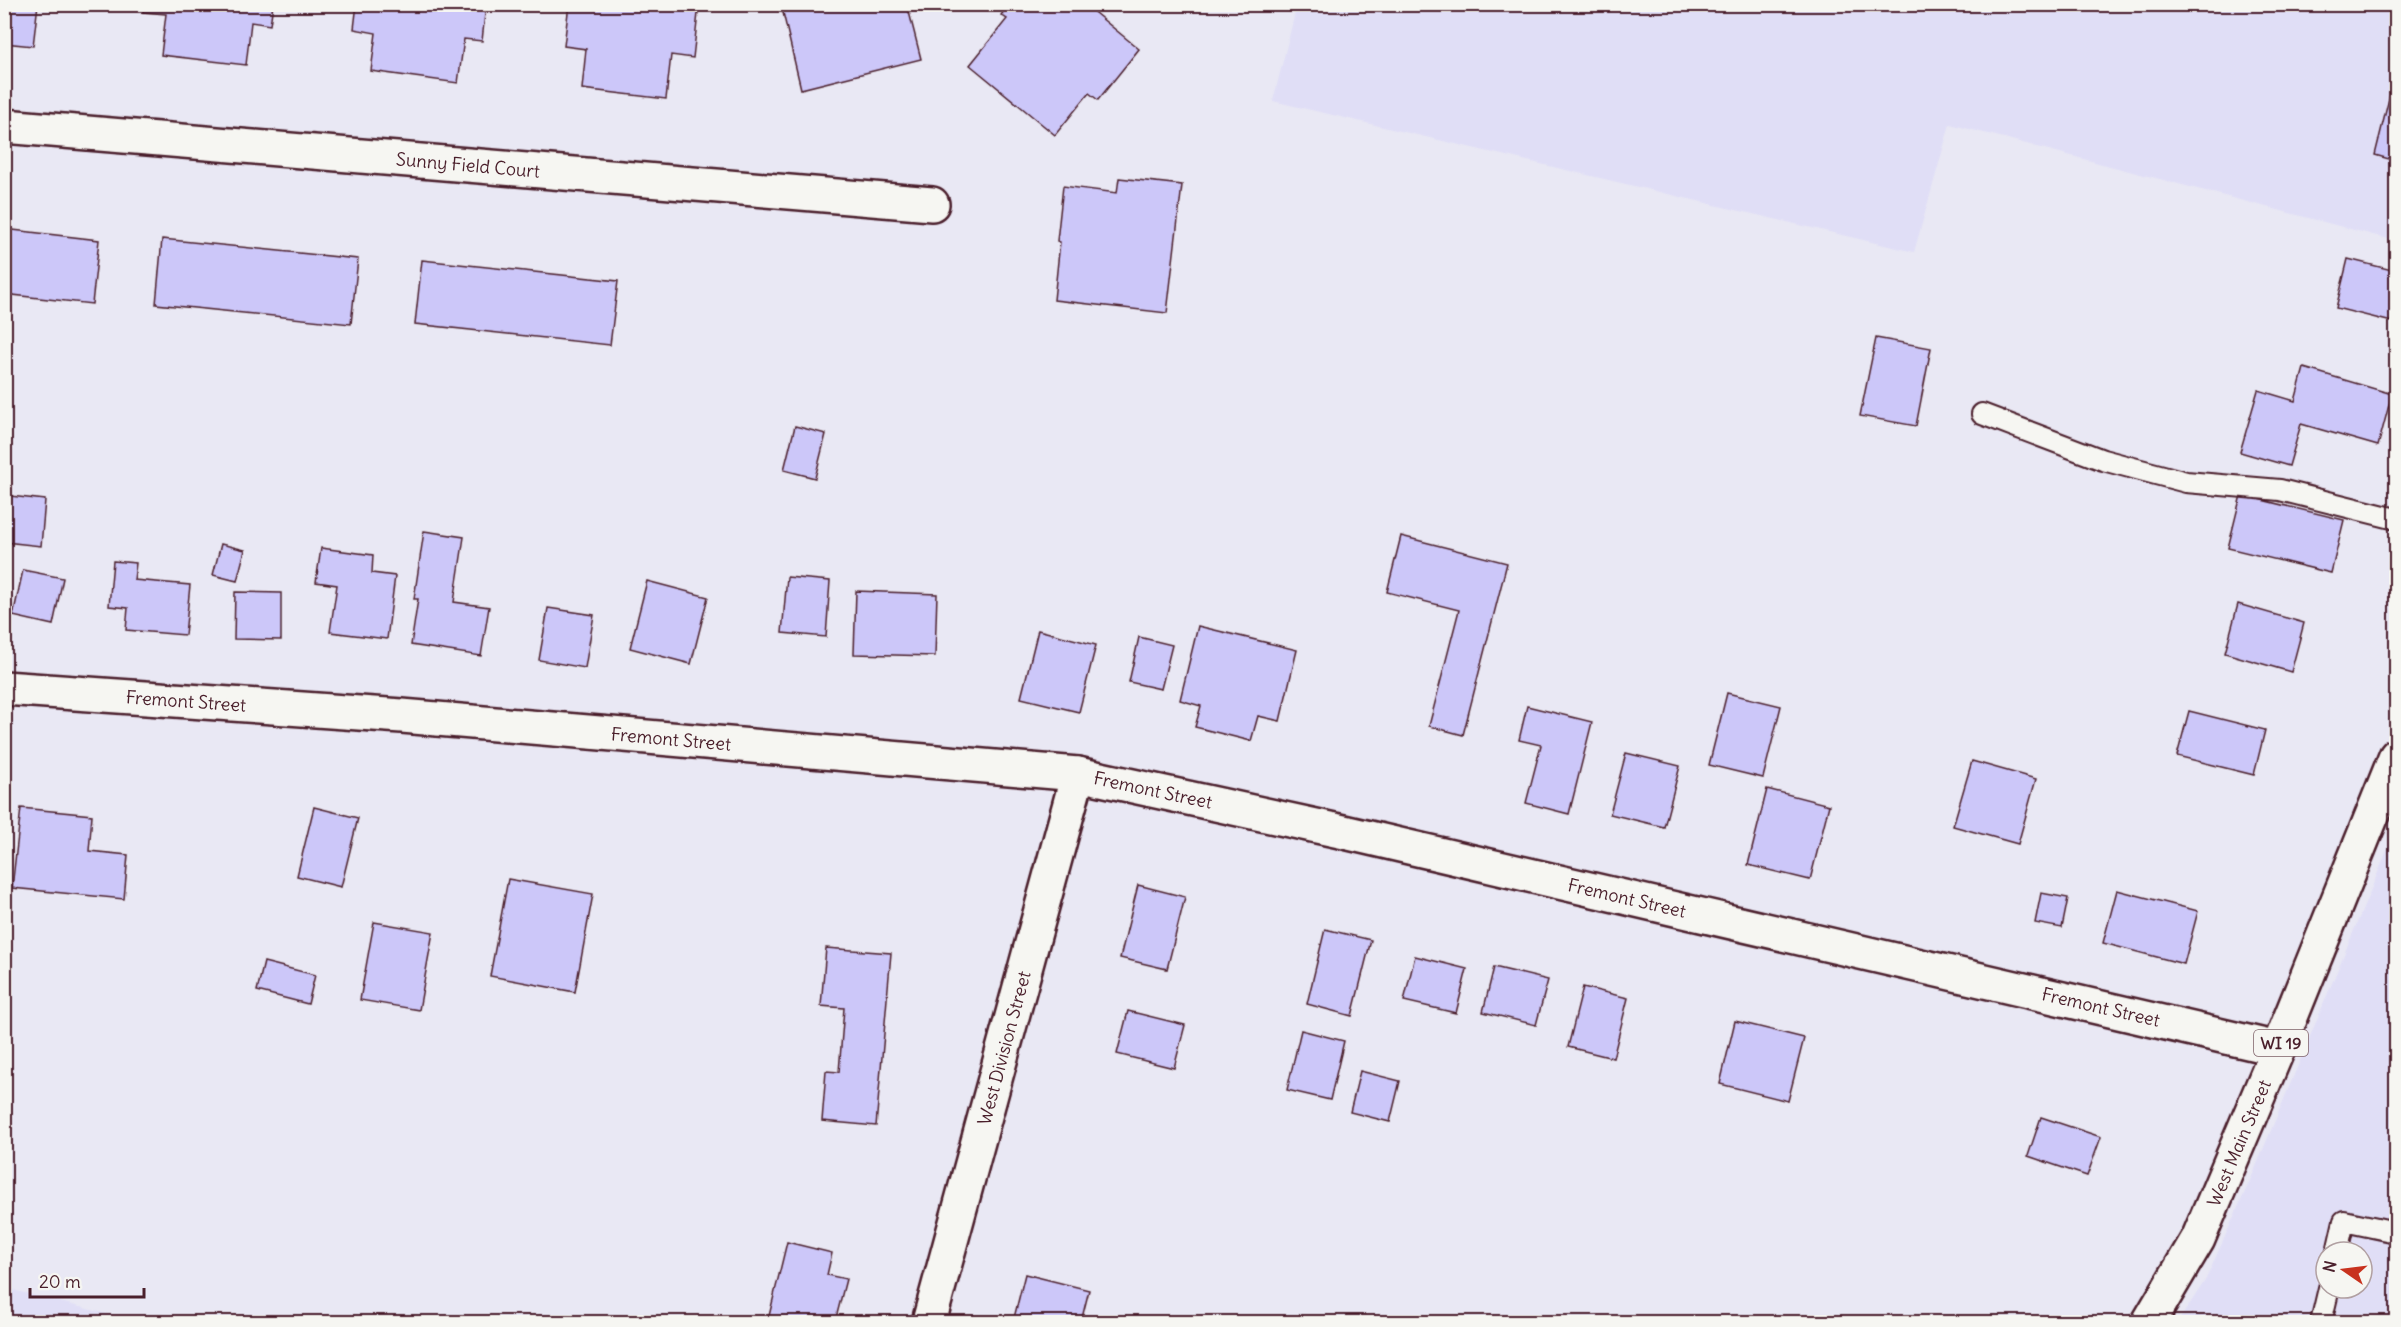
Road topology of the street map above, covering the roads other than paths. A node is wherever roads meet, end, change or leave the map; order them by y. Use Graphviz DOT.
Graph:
graph roads {
  1 [pos="4,126"];
  2 [pos="932,204"];
  3 [pos="1982,414"];
  4 [pos="2397,519"];
  5 [pos="4,688"];
  6 [pos="2397,756"];
  7 [pos="1078,774"];
  8 [pos="2278,1049"];
  9 [pos="2397,1232"];
  10 [pos="2340,1240"];
  11 [pos="2326,1300"];
  12 [pos="929,1323"];
  13 [pos="2149,1323"];
  14 [pos="2321,1323"];
  1 -- 2 [label="street, Sunny Field Court"];
  3 -- 4 [label="lane"];
  5 -- 7 [label="street, Fremont Street"];
  6 -- 8 [label="street, West Main Street / WI 19"];
  7 -- 8 [label="street, Fremont Street"];
  7 -- 12 [label="street, West Division Street"];
  8 -- 13 [label="street, West Main Street / WI 19"];
  9 -- 10 [label="lane"];
  11 -- 14 [label="lane"];
}
